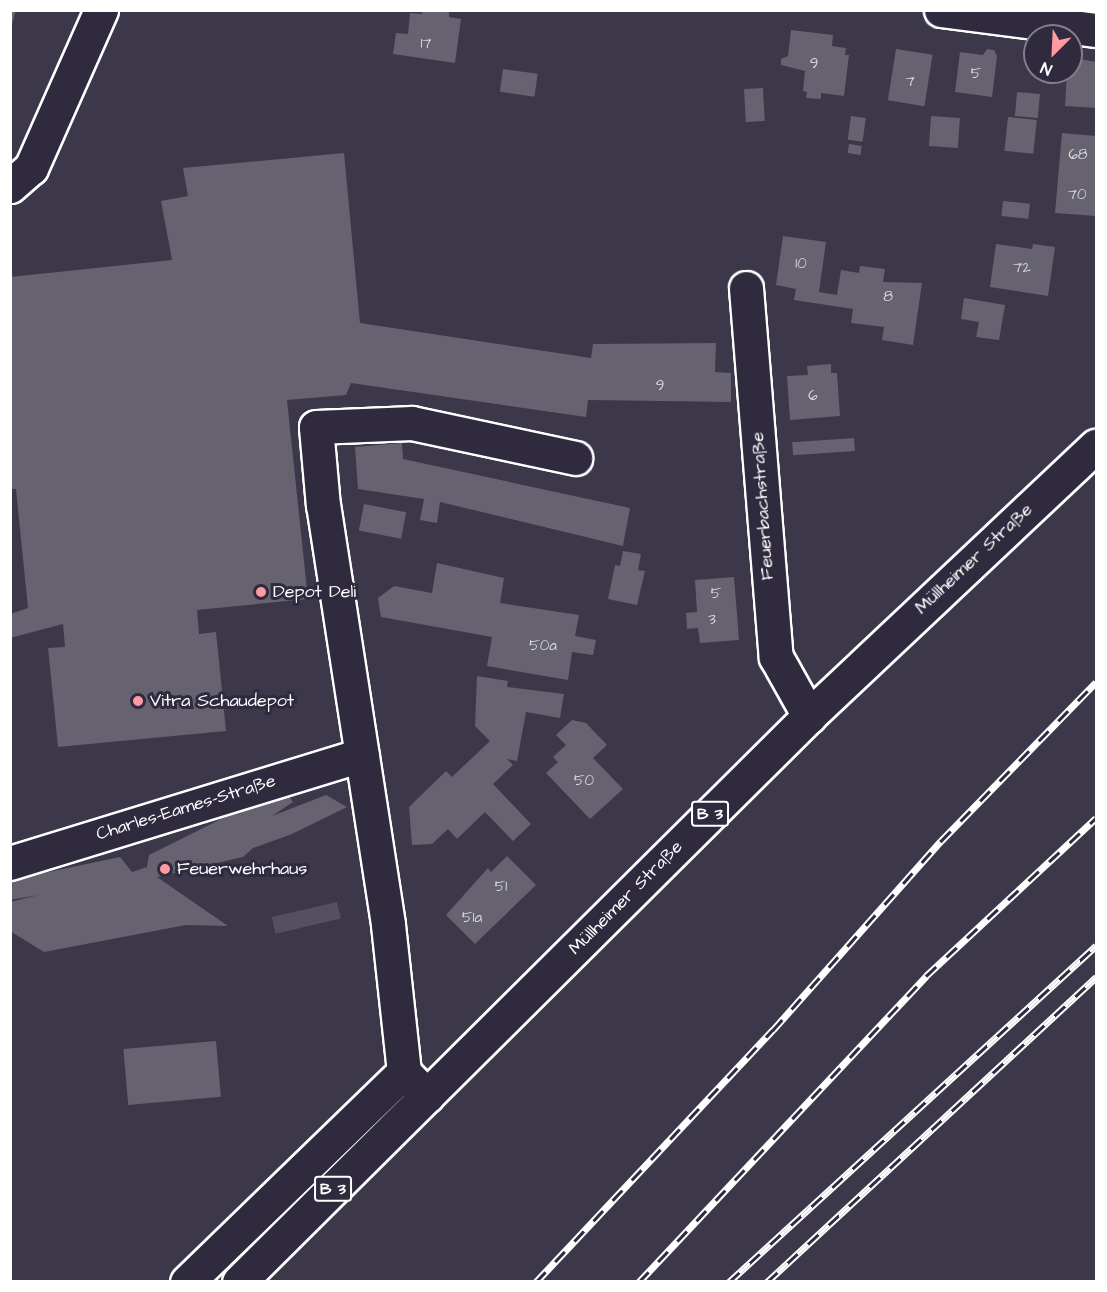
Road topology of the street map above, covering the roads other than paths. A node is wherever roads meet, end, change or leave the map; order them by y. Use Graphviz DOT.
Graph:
graph roads {
  1 [pos="101,10"];
  2 [pos="941,10"];
  3 [pos="1096,30"];
  4 [pos="10,186"];
  5 [pos="746,288"];
  6 [pos="1096,446"];
  7 [pos="575,458"];
  8 [pos="809,716"];
  9 [pos="362,755"];
  10 [pos="10,863"];
  11 [pos="404,1072"];
  12 [pos="427,1096"];
  13 [pos="187,1281"];
  14 [pos="239,1281"];
  1 -- 4 [label="main road"];
  2 -- 3 [label="main road"];
  5 -- 8 [label="main road, Feuerbachstraße"];
  6 -- 8 [label="main road, Müllheimer Straße / B 3"];
  7 -- 9 [label="main road"];
  8 -- 12 [label="main road, Müllheimer Straße / B 3"];
  9 -- 10 [label="main road, Charles-Eames-Straße"];
  9 -- 11 [label="main road"];
  11 -- 12 [label="main road"];
  11 -- 13 [label="main road"];
  12 -- 14 [label="main road, Müllheimer Straße / B 3"];
}
